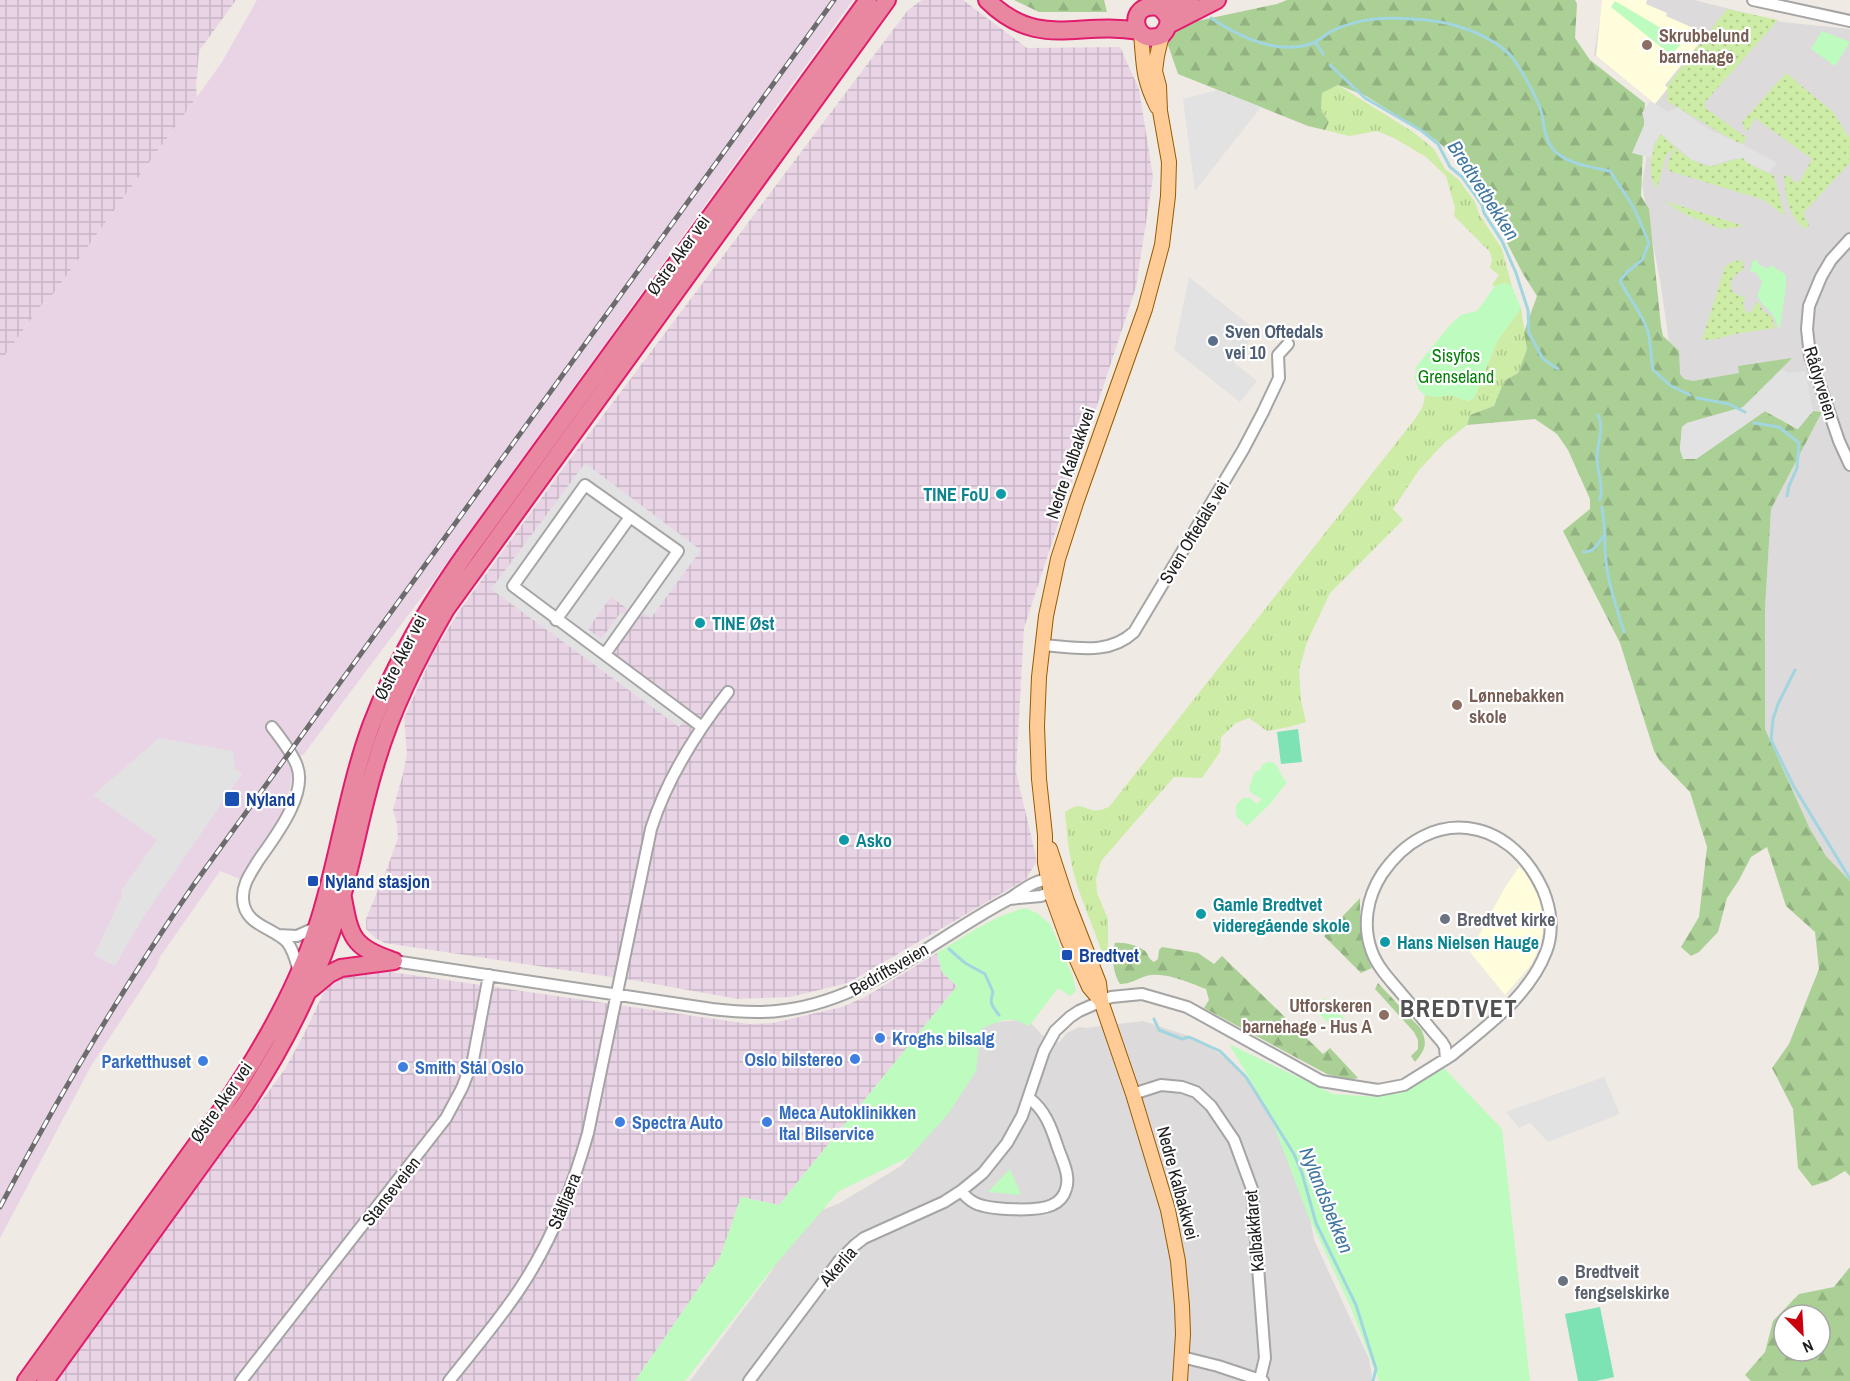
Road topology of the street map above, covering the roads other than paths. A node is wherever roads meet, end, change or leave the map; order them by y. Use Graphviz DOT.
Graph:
graph roads {
  1 [pos="868,0"];
  2 [pos="887,0"];
  3 [pos="987,0"];
  4 [pos="1130,0"];
  5 [pos="1190,0"];
  6 [pos="1217,0"];
  7 [pos="1753,0"];
  8 [pos="1157,5"];
  9 [pos="1850,21"];
  10 [pos="1139,27"];
  11 [pos="1165,30"];
  12 [pos="1160,111"];
  13 [pos="1850,238"];
  14 [pos="1288,344"];
  15 [pos="1850,465"];
  16 [pos="630,517"];
  17 [pos="556,620"];
  18 [pos="1042,645"];
  19 [pos="605,654"];
  20 [pos="728,692"];
  21 [pos="272,727"];
  22 [pos="702,727"];
  23 [pos="1053,885"];
  24 [pos="342,896"];
  25 [pos="317,927"];
  26 [pos="278,935"];
  27 [pos="394,961"];
  28 [pos="299,972"];
  29 [pos="489,975"];
  30 [pos="308,991"];
  31 [pos="617,994"];
  32 [pos="1101,1001"];
  33 [pos="1446,1059"];
  34 [pos="1133,1094"];
  35 [pos="1029,1098"];
  36 [pos="961,1191"];
  37 [pos="1182,1358"];
  38 [pos="1262,1380"];
  39 [pos="26,1381"];
  40 [pos="45,1381"];
  41 [pos="241,1381"];
  42 [pos="449,1381"];
  43 [pos="749,1381"];
  44 [pos="1180,1381"];
  1 -- 25 [label="highway, Østre Aker vei"];
  2 -- 24 [label="highway, Østre Aker vei"];
  3 -- 10 [label="highway"];
  4 -- 10 [label="highway, Nedre Kalbakkvei"];
  5 -- 8 [label="highway"];
  6 -- 11 [label="highway"];
  7 -- 9 [label="street"];
  8 -- 10 [label="highway"];
  8 -- 11 [label="highway"];
  10 -- 11 [label="highway"];
  10 -- 12 [label="main road, Nedre Kalbakkvei"];
  11 -- 12 [label="main road, Nedre Kalbakkvei"];
  12 -- 18 [label="main road, Nedre Kalbakkvei"];
  13 -- 15 [label="street, Rådyrveien"];
  14 -- 18 [label="street, Sven Oftedals vei"];
  16 -- 17 [label="street"];
  16 -- 17 [label="street"];
  16 -- 19 [label="street"];
  17 -- 19 [label="street"];
  18 -- 23 [label="main road, Nedre Kalbakkvei"];
  19 -- 22 [label="street"];
  20 -- 22 [label="street"];
  21 -- 26 [label="street"];
  22 -- 31 [label="street"];
  23 -- 31 [label="street, Bedriftsveien"];
  23 -- 32 [label="main road, Nedre Kalbakkvei"];
  24 -- 27 [label="highway"];
  24 -- 30 [label="highway, Østre Aker vei"];
  25 -- 26 [label="street"];
  25 -- 28 [label="highway, Østre Aker vei"];
  26 -- 28 [label="street"];
  27 -- 29 [label="street, Bedriftsveien"];
  27 -- 30 [label="highway"];
  28 -- 39 [label="highway, Østre Aker vei"];
  29 -- 31 [label="street, Bedriftsveien"];
  29 -- 41 [label="street, Stanseveien"];
  30 -- 40 [label="highway, Østre Aker vei"];
  31 -- 42 [label="street, Stålfjæra"];
  32 -- 33 [label="street, Akerlia"];
  32 -- 34 [label="main road, Nedre Kalbakkvei"];
  32 -- 35 [label="street, Akerlia"];
  33 -- 33 [label="street"];
  34 -- 37 [label="main road, Nedre Kalbakkvei"];
  34 -- 38 [label="street, Kalbakkfaret"];
  35 -- 36 [label="street, Akerlia"];
  35 -- 36 [label="street"];
  36 -- 43 [label="street, Akerlia"];
  37 -- 38 [label="street"];
  37 -- 44 [label="main road, Nedre Kalbakkvei"];
}
